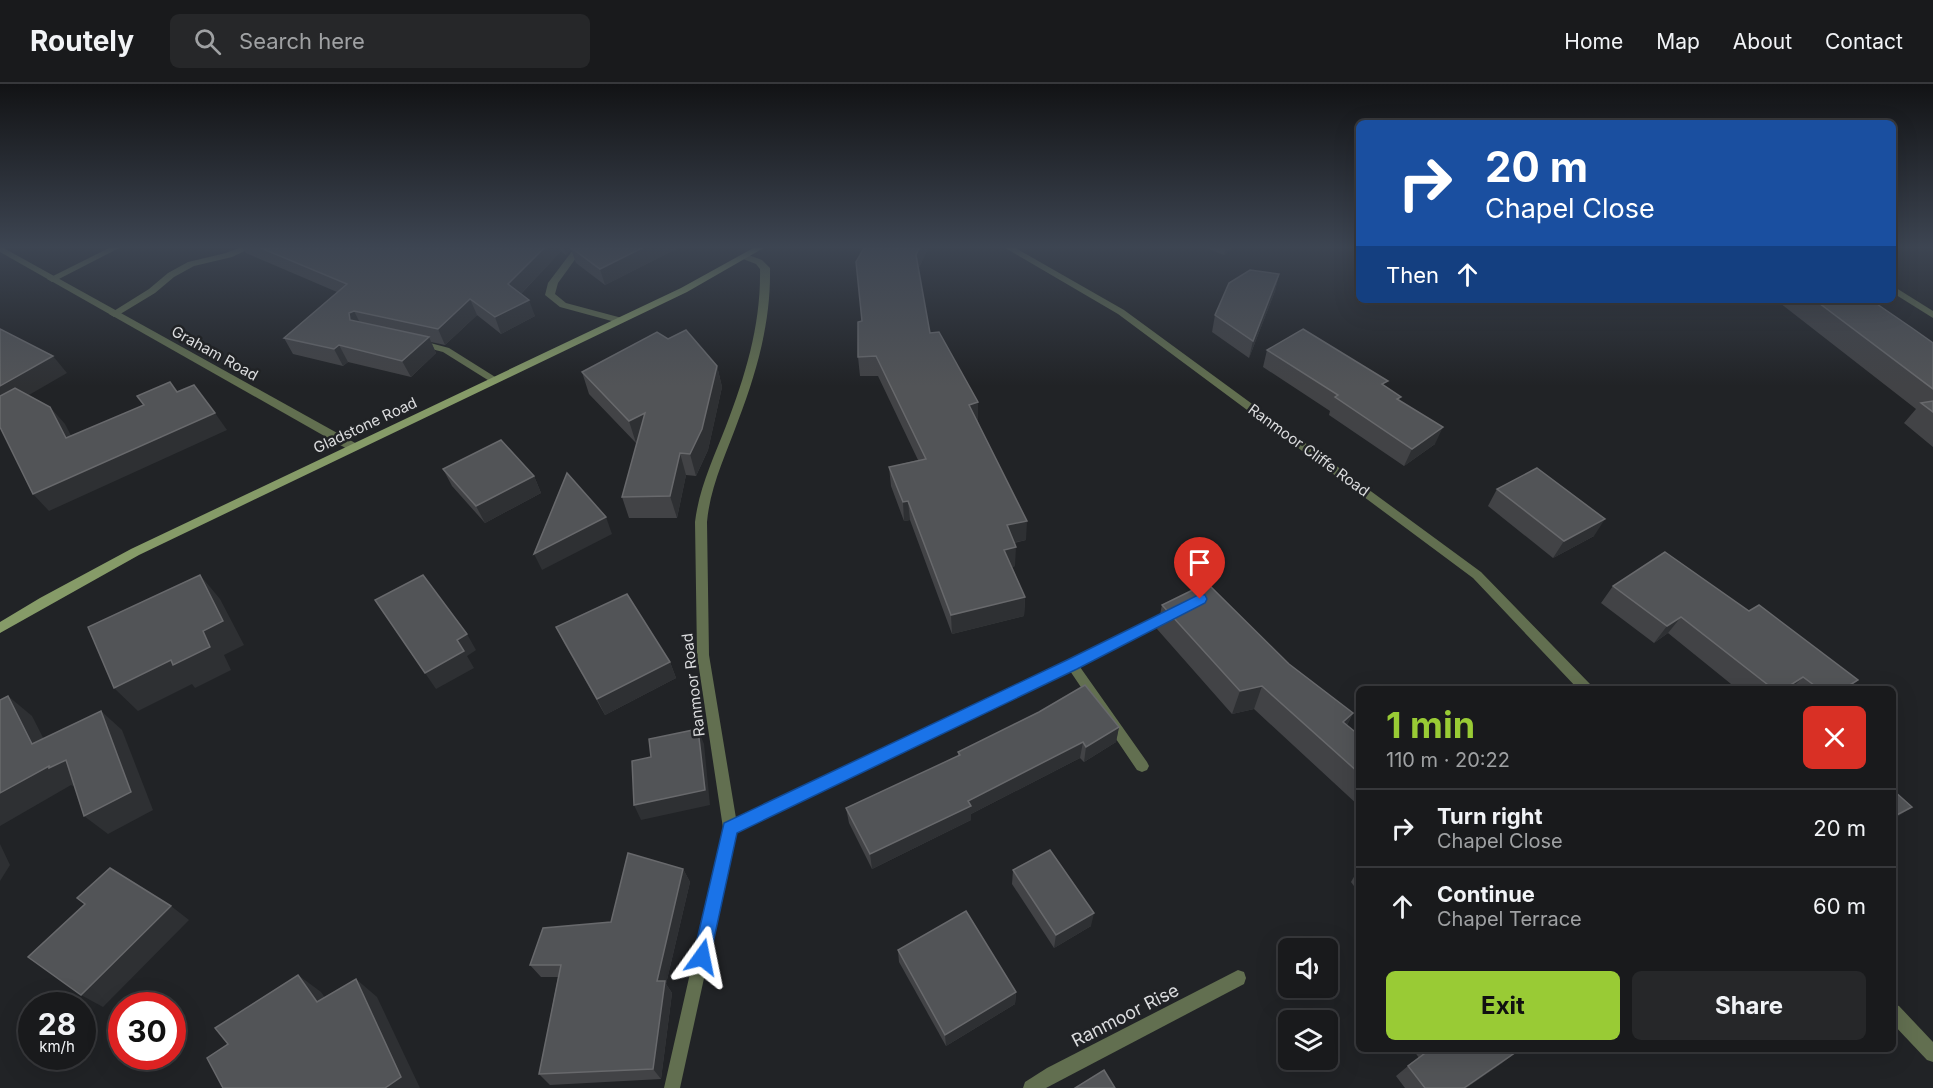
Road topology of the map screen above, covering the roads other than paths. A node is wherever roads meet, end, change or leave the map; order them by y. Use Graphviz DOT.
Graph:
graph roads {
  1 [pos="77,293"];
  2 [pos="149,293"];
  3 [pos="550,293"];
  4 [pos="674,293"];
  5 [pos="764,293"];
  6 [pos="1088,293"];
  7 [pos="1899,293"];
  8 [pos="114,314"];
  9 [pos="1933,315"];
  10 [pos="619,320"];
  11 [pos="407,340"];
  12 [pos="495,380"];
  13 [pos="353,447"];
  14 [pos="1189,604"];
  15 [pos="0,628"];
  16 [pos="1072,665"];
  17 [pos="1583,686"];
  18 [pos="1142,766"];
  19 [pos="730,828"];
  20 [pos="1238,978"];
  21 [pos="1896,1015"];
  22 [pos="1933,1054"];
  23 [pos="672,1088"];
  24 [pos="1031,1088"];
  1 -- 8 [label="street, Graham Road"];
  2 -- 8 [label="street"];
  3 -- 10 [label="street"];
  4 -- 10 [label="street, Gladstone Road"];
  5 -- 19 [label="street, Ranmoor Road"];
  6 -- 17 [label="street, Ranmoor Cliffe Road"];
  7 -- 9 [label="street"];
  8 -- 13 [label="street, Graham Road"];
  10 -- 12 [label="street, Gladstone Road"];
  11 -- 12 [label="street"];
  12 -- 13 [label="street, Gladstone Road"];
  13 -- 15 [label="street, Gladstone Road"];
  14 -- 16 [label="street"];
  16 -- 18 [label="street"];
  16 -- 19 [label="street"];
  19 -- 23 [label="street, Ranmoor Road"];
  20 -- 24 [label="street, Ranmoor Rise"];
  21 -- 22 [label="street"];
}
